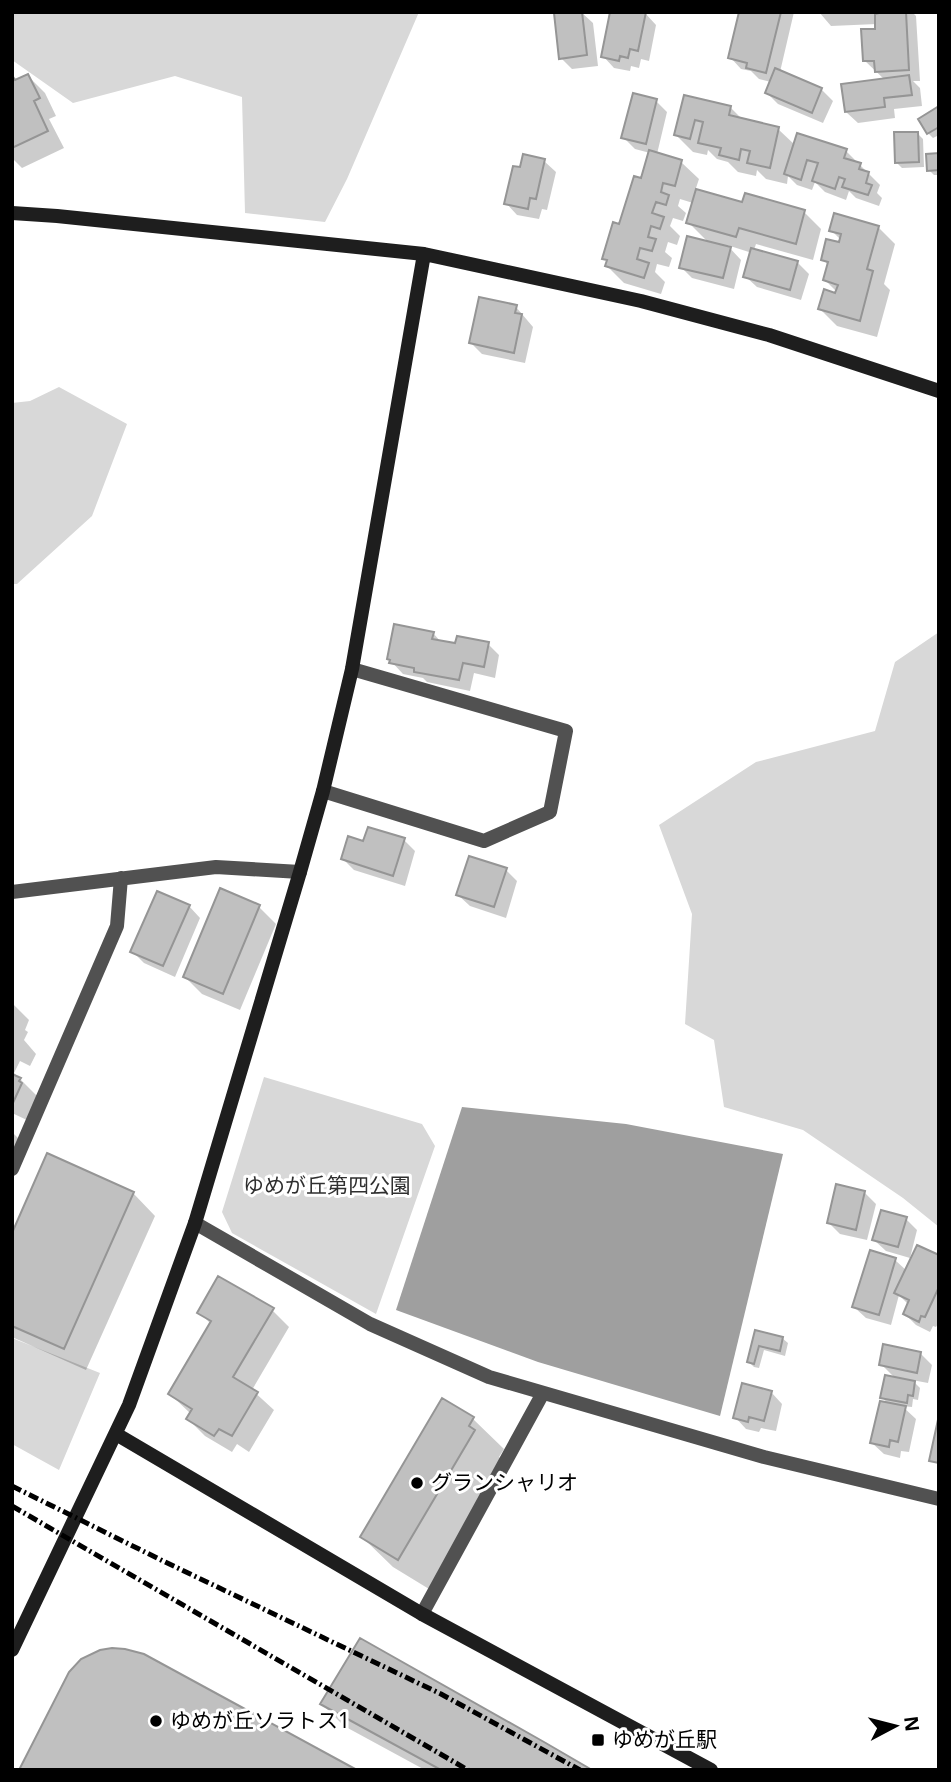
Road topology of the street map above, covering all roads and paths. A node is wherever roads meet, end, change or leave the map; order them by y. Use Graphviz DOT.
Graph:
graph roads {
  1 [pos="12,214"];
  2 [pos="424,254"];
  3 [pos="939,391"];
  4 [pos="352,669"];
  5 [pos="323,791"];
  6 [pos="300,872"];
  7 [pos="121,878"];
  8 [pos="12,892"];
  9 [pos="12,1169"];
  10 [pos="195,1223"];
  11 [pos="543,1393"];
  12 [pos="116,1434"];
  13 [pos="939,1499"];
  14 [pos="422,1614"];
  15 [pos="12,1650"];
  16 [pos="710,1770"];
  1 -- 2 [label="street"];
  2 -- 3 [label="street"];
  2 -- 4 [label="street"];
  4 -- 5 [label="street"];
  4 -- 5 [label="street"];
  5 -- 6 [label="street"];
  6 -- 7 [label="street"];
  6 -- 10 [label="street"];
  7 -- 8 [label="street"];
  7 -- 9 [label="street"];
  10 -- 11 [label="street"];
  10 -- 12 [label="street"];
  11 -- 13 [label="street"];
  11 -- 14 [label="street"];
  12 -- 14 [label="street"];
  12 -- 15 [label="street"];
  14 -- 16 [label="street"];
}
